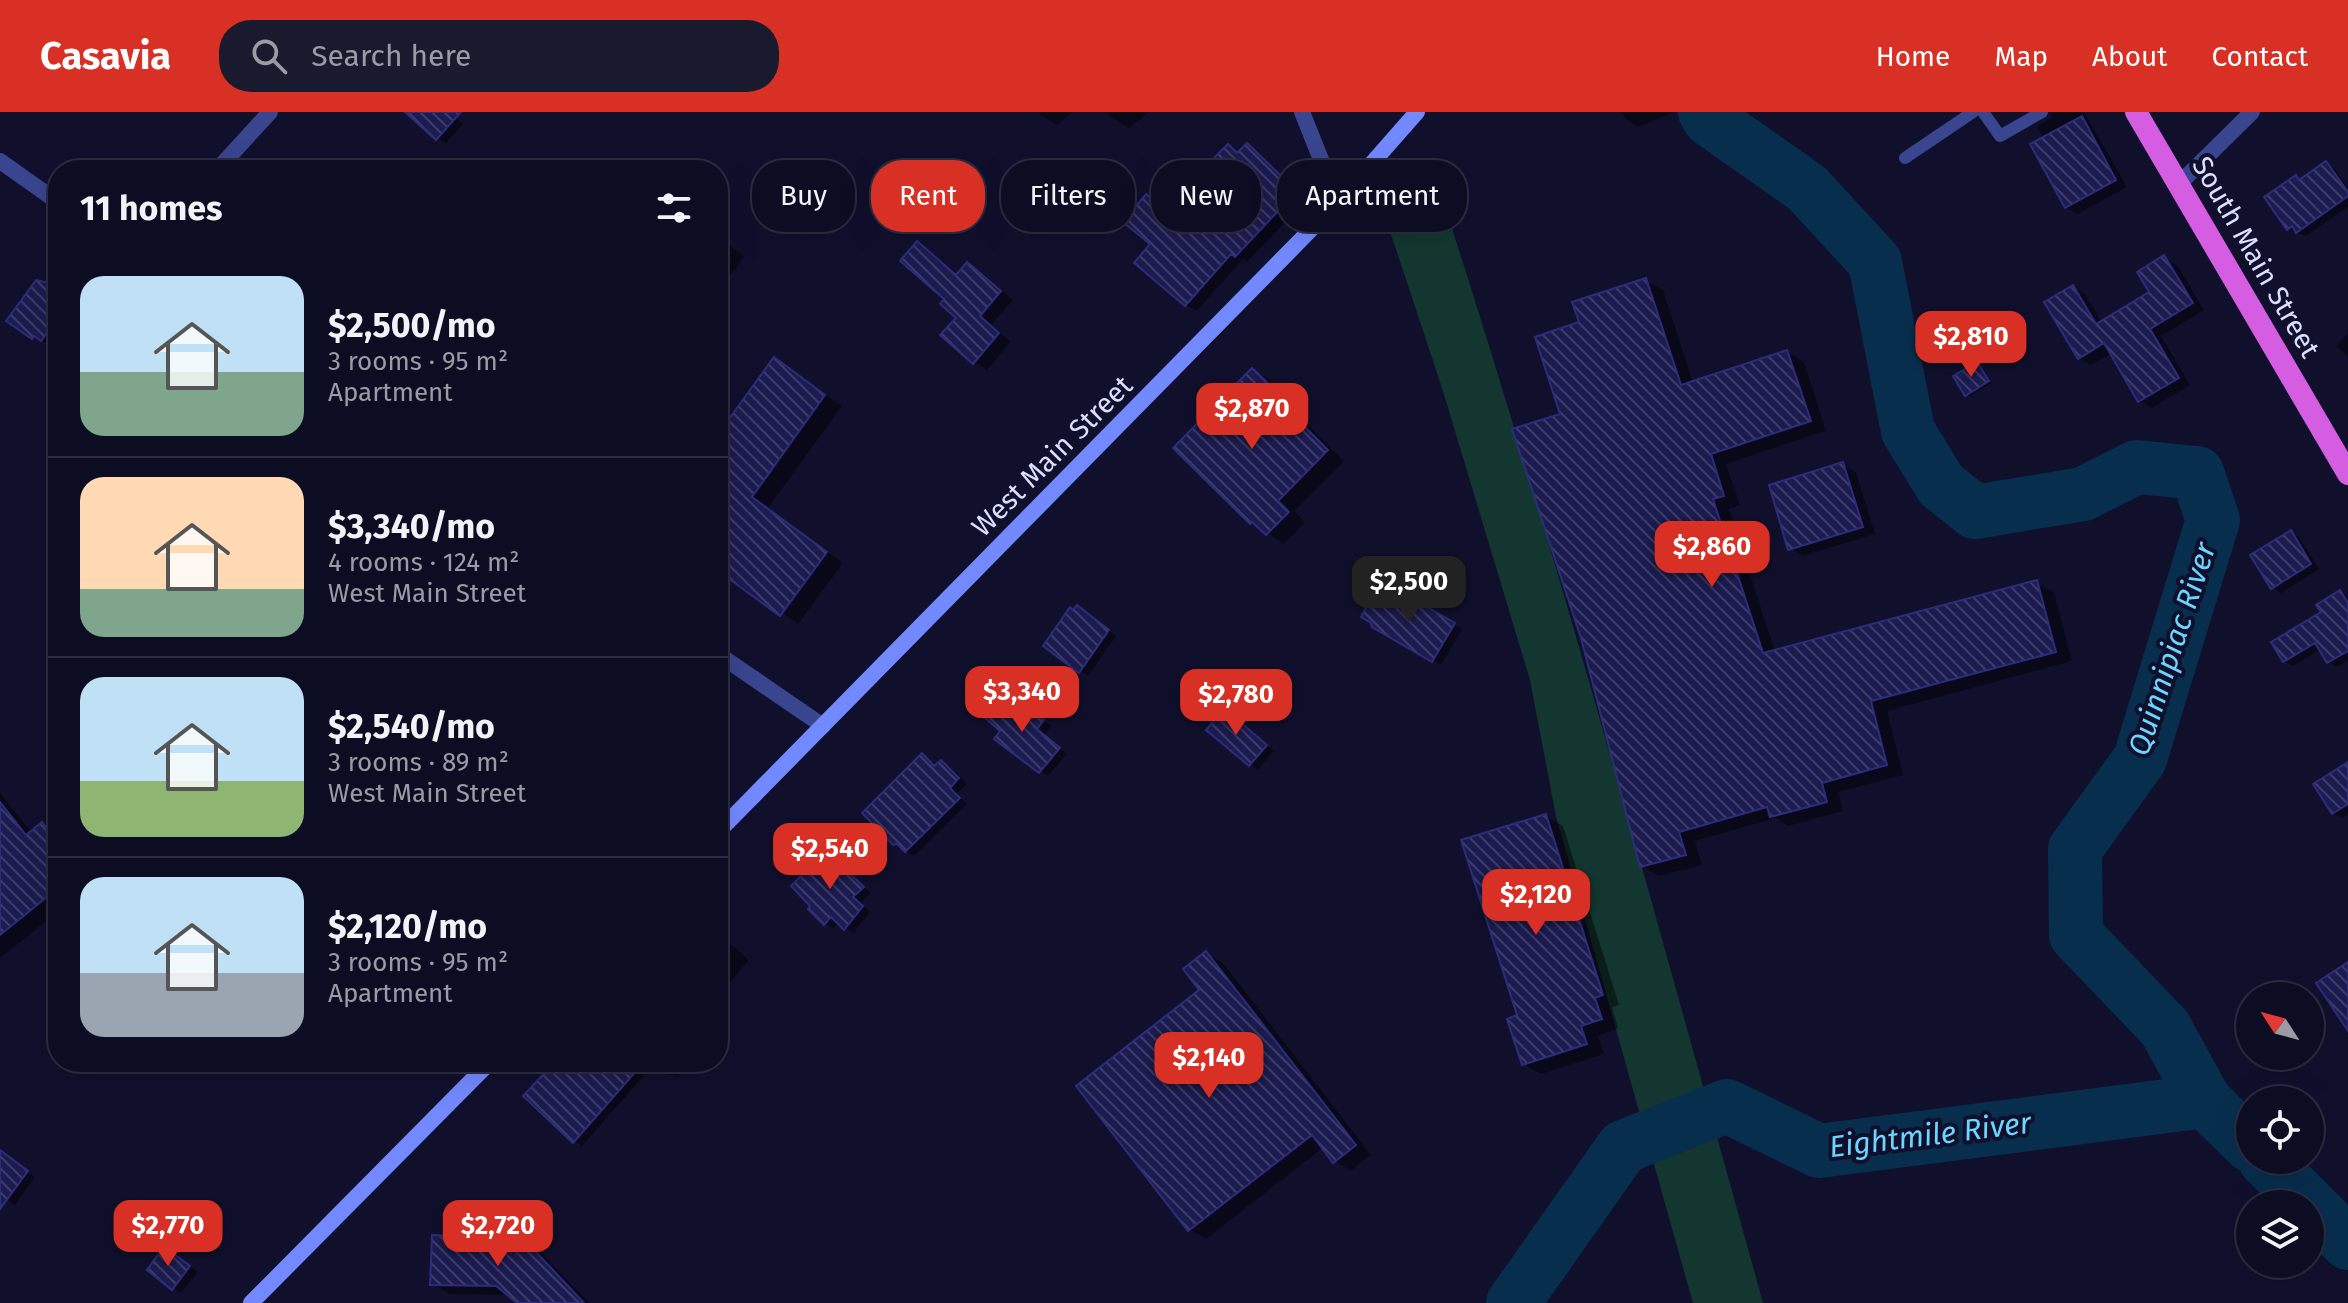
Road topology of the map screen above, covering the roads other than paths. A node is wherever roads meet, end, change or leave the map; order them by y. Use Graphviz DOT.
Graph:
graph roads {
  1 [pos="270,112"];
  2 [pos="1302,112"];
  3 [pos="1417,112"];
  4 [pos="1973,112"];
  5 [pos="1983,112"];
  6 [pos="2042,112"];
  7 [pos="2136,112"];
  8 [pos="2252,112"];
  9 [pos="1905,158"];
  10 [pos="226,160"];
  11 [pos="1321,160"];
  12 [pos="1375,160"];
  13 [pos="0,161"];
  14 [pos="2179,184"];
  15 [pos="48,195"];
  16 [pos="1309,232"];
  17 [pos="2348,474"];
  18 [pos="728,661"];
  19 [pos="823,726"];
  20 [pos="728,822"];
  21 [pos="480,1072"];
  22 [pos="251,1303"];
  1 -- 10 [label="street"];
  2 -- 11 [label="street"];
  3 -- 12 [label="main road, West Main Street"];
  4 -- 9 [label="lane"];
  5 -- 6 [label="lane"];
  7 -- 14 [label="highway, South Main Street"];
  8 -- 14 [label="street"];
  13 -- 15 [label="street"];
  14 -- 17 [label="highway, South Main Street"];
  16 -- 19 [label="main road, West Main Street"];
  18 -- 19 [label="street"];
  19 -- 20 [label="main road, West Main Street"];
  21 -- 22 [label="main road"];
}
